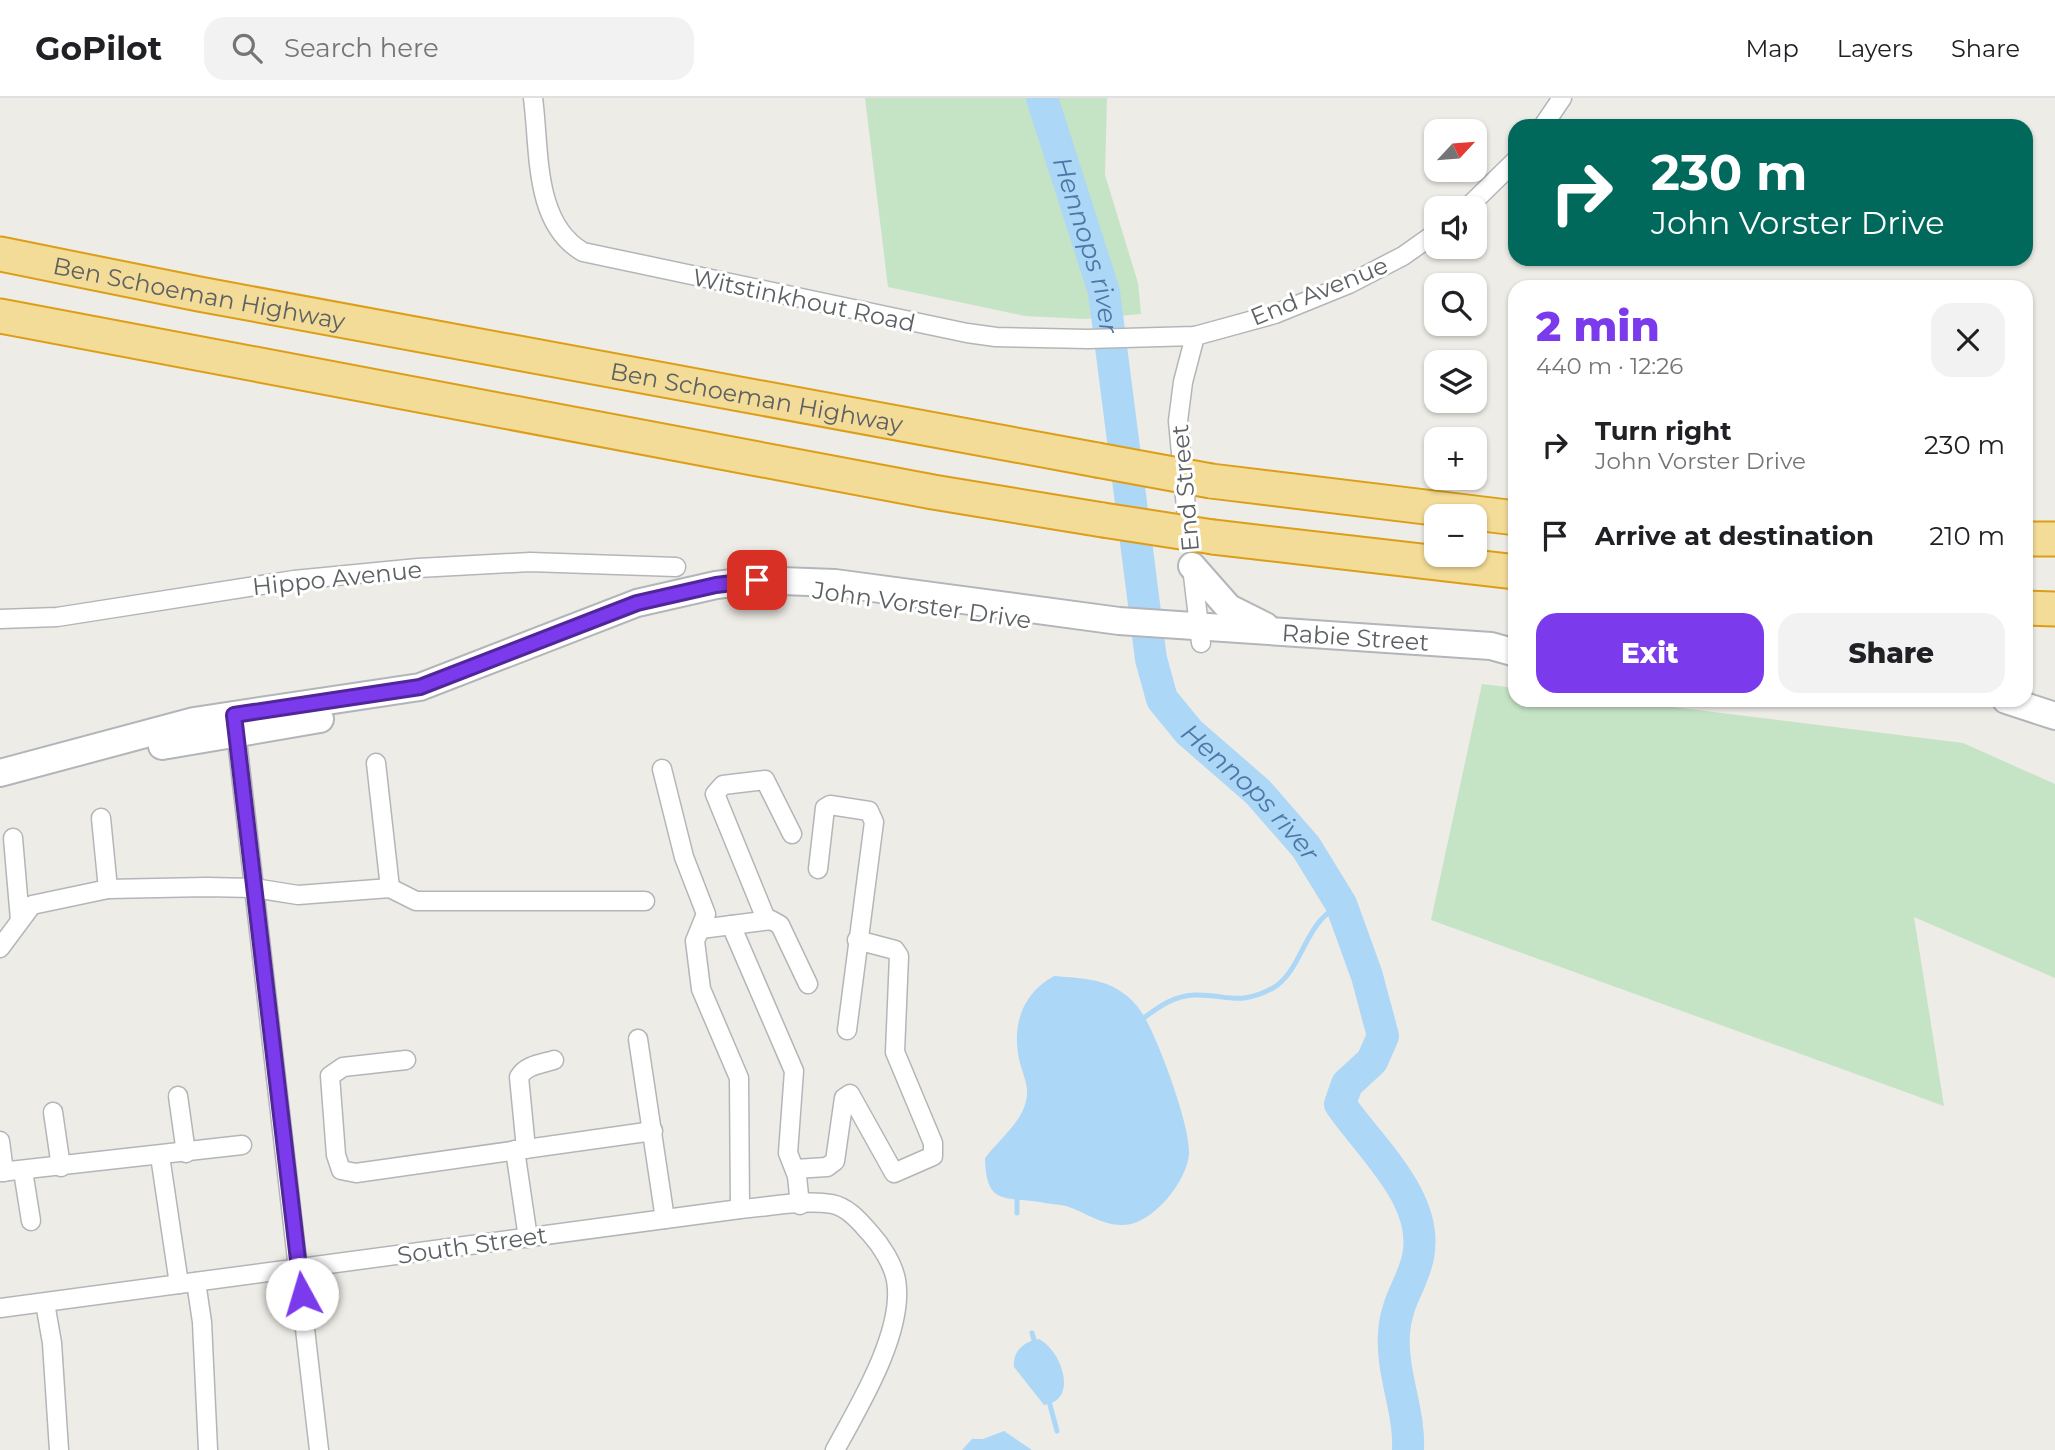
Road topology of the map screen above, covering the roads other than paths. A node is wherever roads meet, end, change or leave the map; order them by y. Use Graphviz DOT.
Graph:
graph roads {
  1 [pos="533,98"];
  2 [pos="1562,98"];
  3 [pos="1548,119"];
  4 [pos="1508,168"];
  5 [pos="1479,196"];
  6 [pos="1424,241"];
  7 [pos="0,254"];
  8 [pos="0,316"];
  9 [pos="1195,336"];
  10 [pos="1508,518"];
  11 [pos="2033,539"];
  12 [pos="2055,540"];
  13 [pos="676,566"];
  14 [pos="1192,566"];
  15 [pos="1508,571"];
  16 [pos="2033,608"];
  17 [pos="2055,610"];
  18 [pos="0,619"];
  19 [pos="1287,633"];
  20 [pos="1188,634"];
  21 [pos="1508,651"];
  22 [pos="1508,653"];
  23 [pos="2027,707"];
  24 [pos="2055,716"];
  25 [pos="235,724"];
  26 [pos="376,763"];
  27 [pos="662,769"];
  28 [pos="0,773"];
  29 [pos="0,788"];
  30 [pos="101,818"];
  31 [pos="792,834"];
  32 [pos="13,838"];
  33 [pos="818,869"];
  34 [pos="254,888"];
  35 [pos="390,888"];
  36 [pos="108,889"];
  37 [pos="645,901"];
  38 [pos="766,919"];
  39 [pos="20,920"];
  40 [pos="730,925"];
  41 [pos="701,929"];
  42 [pos="857,940"];
  43 [pos="0,948"];
  44 [pos="808,984"];
  45 [pos="847,1030"];
  46 [pos="638,1039"];
  47 [pos="406,1060"];
  48 [pos="554,1060"];
  49 [pos="178,1096"];
  50 [pos="53,1112"];
  51 [pos="653,1131"];
  52 [pos="0,1141"];
  53 [pos="242,1145"];
  54 [pos="521,1150"];
  55 [pos="186,1153"];
  56 [pos="160,1156"];
  57 [pos="61,1167"];
  58 [pos="794,1169"];
  59 [pos="23,1171"];
  60 [pos="2,1172"];
  61 [pos="800,1205"];
  62 [pos="740,1209"];
  63 [pos="665,1219"];
  64 [pos="31,1222"];
  65 [pos="528,1238"];
  66 [pos="299,1268"];
  67 [pos="188,1283"];
  68 [pos="45,1303"];
  69 [pos="0,1308"];
  70 [pos="58,1450"];
  71 [pos="208,1450"];
  72 [pos="318,1450"];
  73 [pos="835,1450"];
  1 -- 9 [label="street, Witstinkhout Road"];
  2 -- 3 [label="street"];
  4 -- 5 [label="street"];
  6 -- 9 [label="street, End Avenue"];
  7 -- 10 [label="highway, Ben Schoeman Highway, bridge"];
  8 -- 15 [label="highway, bridge"];
  9 -- 14 [label="street, End Street"];
  11 -- 12 [label="highway"];
  13 -- 18 [label="street, Hippo Avenue"];
  14 -- 19 [label="main road"];
  14 -- 20 [label="street, End Street"];
  16 -- 17 [label="highway"];
  19 -- 20 [label="main road, Rabie Street"];
  19 -- 21 [label="main road, Rabie Street"];
  20 -- 22 [label="main road, Rabie Street"];
  20 -- 25 [label="main road, John Vorster Drive"];
  23 -- 24 [label="main road"];
  25 -- 28 [label="main road, John Vorster Drive"];
  25 -- 29 [label="main road, John Vorster Drive"];
  25 -- 34 [label="street"];
  26 -- 35 [label="street"];
  27 -- 41 [label="street"];
  30 -- 36 [label="street"];
  31 -- 38 [label="street"];
  32 -- 39 [label="street"];
  33 -- 42 [label="street"];
  34 -- 35 [label="street"];
  34 -- 36 [label="street"];
  34 -- 66 [label="street"];
  35 -- 37 [label="street"];
  36 -- 39 [label="street"];
  38 -- 40 [label="street"];
  38 -- 44 [label="street"];
  39 -- 43 [label="street"];
  40 -- 41 [label="street"];
  40 -- 58 [label="street"];
  41 -- 62 [label="street"];
  42 -- 45 [label="street"];
  42 -- 58 [label="street"];
  46 -- 51 [label="street"];
  47 -- 54 [label="street"];
  48 -- 54 [label="street"];
  49 -- 55 [label="street"];
  50 -- 57 [label="street"];
  51 -- 54 [label="street"];
  51 -- 63 [label="street"];
  52 -- 60 [label="street"];
  53 -- 55 [label="street"];
  54 -- 65 [label="street"];
  55 -- 56 [label="street"];
  56 -- 57 [label="street"];
  56 -- 67 [label="street"];
  57 -- 59 [label="street"];
  58 -- 61 [label="street"];
  59 -- 60 [label="street"];
  59 -- 64 [label="street"];
  61 -- 62 [label="street, South Street"];
  61 -- 73 [label="street, South Street"];
  62 -- 63 [label="street, South Street"];
  63 -- 65 [label="street, South Street"];
  65 -- 66 [label="street, South Street"];
  66 -- 67 [label="street, South Street"];
  66 -- 72 [label="street"];
  67 -- 68 [label="street, South Street"];
  67 -- 71 [label="street"];
  68 -- 69 [label="street, South Street"];
  68 -- 70 [label="street"];
}
